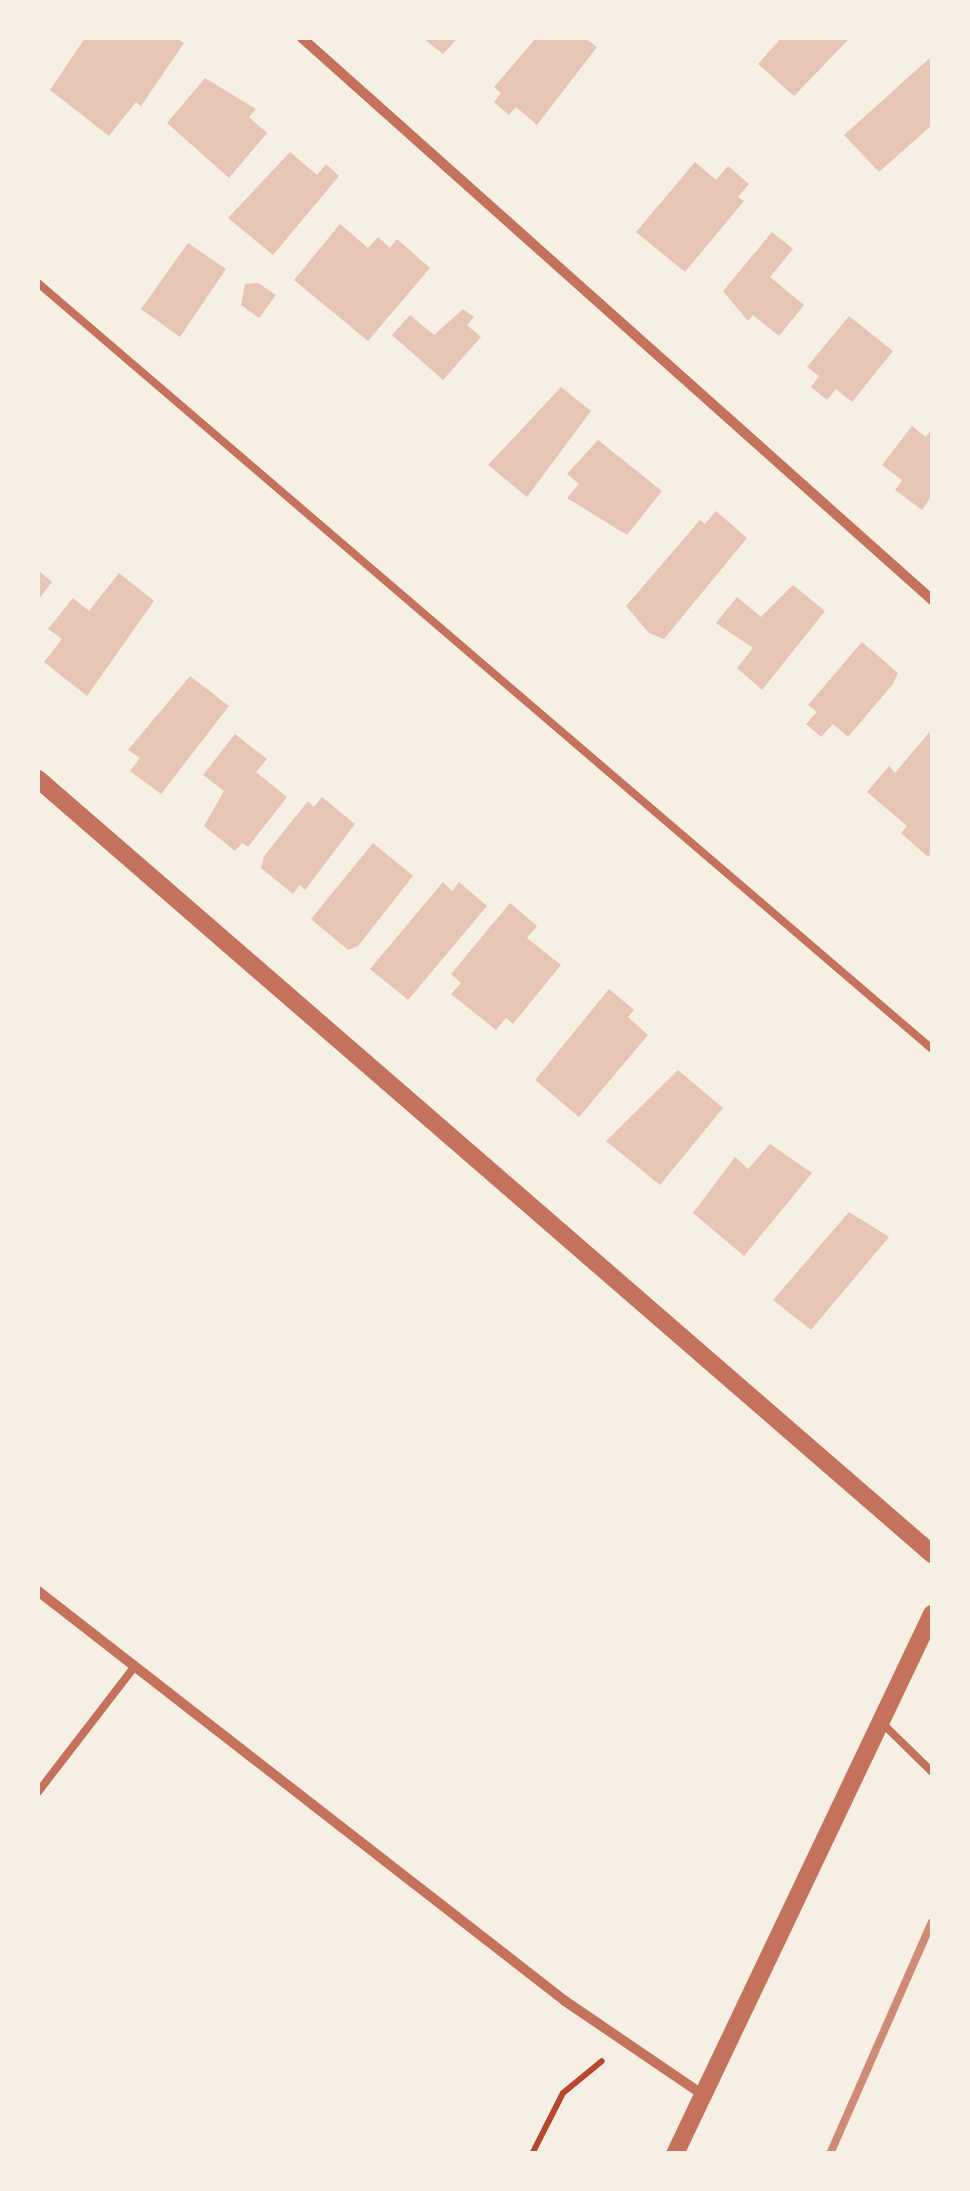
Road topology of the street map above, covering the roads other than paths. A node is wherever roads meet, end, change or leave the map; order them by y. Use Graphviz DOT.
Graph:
graph roads {
  1 [pos="302,38"];
  2 [pos="38,283"];
  3 [pos="932,600"];
  4 [pos="38,779"];
  5 [pos="932,1049"];
  6 [pos="932,1554"];
  7 [pos="38,1591"];
  8 [pos="932,1614"];
  9 [pos="135,1666"];
  10 [pos="881,1722"];
  11 [pos="932,1772"];
  12 [pos="38,1792"];
  13 [pos="702,2094"];
  14 [pos="675,2154"];
  1 -- 3 [label="street"];
  2 -- 5 [label="lane"];
  4 -- 6 [label="street"];
  7 -- 9 [label="street"];
  8 -- 10 [label="street"];
  9 -- 12 [label="lane"];
  9 -- 13 [label="street"];
  10 -- 11 [label="lane"];
  10 -- 13 [label="street"];
  13 -- 14 [label="street"];
}
